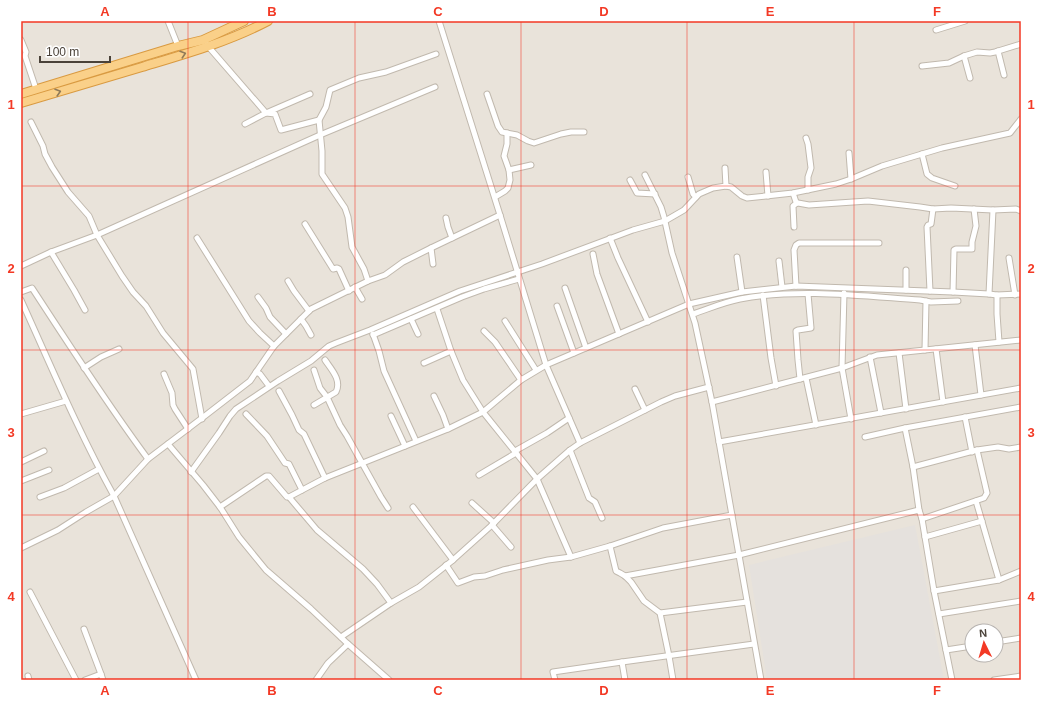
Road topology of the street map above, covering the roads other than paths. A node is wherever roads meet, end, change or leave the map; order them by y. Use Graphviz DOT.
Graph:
graph roads {
  1 [pos="168,21"];
  2 [pos="244,21"];
  3 [pos="268,21"];
  4 [pos="439,21"];
  5 [pos="964,21"];
  6 [pos="936,30"];
  7 [pos="21,40"];
  8 [pos="206,43"];
  9 [pos="1021,44"];
  10 [pos="178,46"];
  11 [pos="998,51"];
  12 [pos="436,54"];
  13 [pos="964,56"];
  14 [pos="922,66"];
  15 [pos="1004,75"];
  16 [pos="970,78"];
  17 [pos="435,87"];
  18 [pos="36,89"];
  19 [pos="21,94"];
  20 [pos="310,94"];
  21 [pos="487,94"];
  22 [pos="21,103"];
  23 [pos="266,113"];
  24 [pos="1021,119"];
  25 [pos="319,120"];
  26 [pos="31,122"];
  27 [pos="245,124"];
  28 [pos="584,132"];
  29 [pos="507,133"];
  30 [pos="320,135"];
  31 [pos="806,138"];
  32 [pos="849,153"];
  33 [pos="922,154"];
  34 [pos="531,165"];
  35 [pos="725,168"];
  36 [pos="509,170"];
  37 [pos="766,172"];
  38 [pos="645,175"];
  39 [pos="688,177"];
  40 [pos="852,179"];
  41 [pos="630,180"];
  42 [pos="726,186"];
  43 [pos="955,186"];
  44 [pos="808,190"];
  45 [pos="793,193"];
  46 [pos="655,194"];
  47 [pos="768,196"];
  48 [pos="495,197"];
  49 [pos="696,197"];
  50 [pos="797,202"];
  51 [pos="933,209"];
  52 [pos="974,209"];
  53 [pos="993,210"];
  54 [pos="1021,211"];
  55 [pos="500,215"];
  56 [pos="446,218"];
  57 [pos="665,221"];
  58 [pos="305,224"];
  59 [pos="794,227"];
  60 [pos="97,235"];
  61 [pos="197,238"];
  62 [pos="452,238"];
  63 [pos="610,238"];
  64 [pos="879,243"];
  65 [pos="430,248"];
  66 [pos="51,252"];
  67 [pos="593,254"];
  68 [pos="737,257"];
  69 [pos="1009,258"];
  70 [pos="778,261"];
  71 [pos="433,264"];
  72 [pos="21,266"];
  73 [pos="906,270"];
  74 [pos="517,272"];
  75 [pos="519,279"];
  76 [pos="368,281"];
  77 [pos="288,282"];
  78 [pos="794,286"];
  79 [pos="355,287"];
  80 [pos="782,287"];
  81 [pos="565,288"];
  82 [pos="845,288"];
  83 [pos="906,290"];
  84 [pos="349,291"];
  85 [pos="930,291"];
  86 [pos="21,292"];
  87 [pos="742,292"];
  88 [pos="953,292"];
  89 [pos="792,293"];
  90 [pos="808,294"];
  91 [pos="989,294"];
  92 [pos="1015,294"];
  93 [pos="1021,294"];
  94 [pos="763,295"];
  95 [pos="844,295"];
  96 [pos="997,295"];
  97 [pos="258,297"];
  98 [pos="362,299"];
  99 [pos="21,300"];
  100 [pos="926,301"];
  101 [pos="958,301"];
  102 [pos="689,304"];
  103 [pos="557,306"];
  104 [pos="437,309"];
  105 [pos="85,310"];
  106 [pos="309,311"];
  107 [pos="693,314"];
  108 [pos="301,319"];
  109 [pos="411,319"];
  110 [pos="505,321"];
  111 [pos="648,322"];
  112 [pos="370,330"];
  113 [pos="484,331"];
  114 [pos="286,334"];
  115 [pos="418,334"];
  116 [pos="619,334"];
  117 [pos="311,335"];
  118 [pos="373,335"];
  119 [pos="1021,340"];
  120 [pos="999,342"];
  121 [pos="975,345"];
  122 [pos="274,346"];
  123 [pos="586,348"];
  124 [pos="119,349"];
  125 [pos="936,349"];
  126 [pos="925,350"];
  127 [pos="451,351"];
  128 [pos="574,353"];
  129 [pos="899,353"];
  130 [pos="870,357"];
  131 [pos="325,360"];
  132 [pos="424,363"];
  133 [pos="546,365"];
  134 [pos="84,368"];
  135 [pos="842,368"];
  136 [pos="314,370"];
  137 [pos="536,370"];
  138 [pos="256,372"];
  139 [pos="164,374"];
  140 [pos="803,378"];
  141 [pos="521,380"];
  142 [pos="269,386"];
  143 [pos="776,386"];
  144 [pos="709,387"];
  145 [pos="1021,388"];
  146 [pos="635,389"];
  147 [pos="279,391"];
  148 [pos="981,395"];
  149 [pos="434,396"];
  150 [pos="327,397"];
  151 [pos="66,401"];
  152 [pos="712,402"];
  153 [pos="943,402"];
  154 [pos="314,405"];
  155 [pos="1021,406"];
  156 [pos="906,409"];
  157 [pos="645,410"];
  158 [pos="484,412"];
  159 [pos="881,413"];
  160 [pos="21,414"];
  161 [pos="246,414"];
  162 [pos="391,416"];
  163 [pos="965,417"];
  164 [pos="569,418"];
  165 [pos="202,419"];
  166 [pos="852,419"];
  167 [pos="816,425"];
  168 [pos="905,428"];
  169 [pos="188,429"];
  170 [pos="448,429"];
  171 [pos="865,437"];
  172 [pos="416,441"];
  173 [pos="719,442"];
  174 [pos="580,443"];
  175 [pos="168,444"];
  176 [pos="405,446"];
  177 [pos="1021,447"];
  178 [pos="570,450"];
  179 [pos="44,451"];
  180 [pos="975,451"];
  181 [pos="516,452"];
  182 [pos="148,459"];
  183 [pos="21,462"];
  184 [pos="362,464"];
  185 [pos="913,467"];
  186 [pos="99,469"];
  187 [pos="49,470"];
  188 [pos="191,472"];
  189 [pos="479,475"];
  190 [pos="325,478"];
  191 [pos="538,479"];
  192 [pos="21,481"];
  193 [pos="302,490"];
  194 [pos="114,496"];
  195 [pos="40,497"];
  196 [pos="289,497"];
  197 [pos="976,501"];
  198 [pos="472,503"];
  199 [pos="413,507"];
  200 [pos="220,508"];
  201 [pos="388,508"];
  202 [pos="919,510"];
  203 [pos="732,515"];
  204 [pos="602,518"];
  205 [pos="922,519"];
  206 [pos="982,521"];
  207 [pos="493,524"];
  208 [pos="925,537"];
  209 [pos="511,546"];
  210 [pos="610,546"];
  211 [pos="21,548"];
  212 [pos="739,555"];
  213 [pos="570,557"];
  214 [pos="453,560"];
  215 [pos="446,565"];
  216 [pos="1021,571"];
  217 [pos="625,576"];
  218 [pos="999,580"];
  219 [pos="934,591"];
  220 [pos="30,592"];
  221 [pos="1021,601"];
  222 [pos="747,602"];
  223 [pos="391,603"];
  224 [pos="660,613"];
  225 [pos="939,614"];
  226 [pos="84,629"];
  227 [pos="341,637"];
  228 [pos="1021,638"];
  229 [pos="1004,641"];
  230 [pos="348,644"];
  231 [pos="754,644"];
  232 [pos="964,647"];
  233 [pos="946,650"];
  234 [pos="669,656"];
  235 [pos="622,662"];
  236 [pos="101,674"];
  237 [pos="1021,676"];
  238 [pos="76,680"];
  239 [pos="85,680"];
  240 [pos="103,680"];
  241 [pos="196,680"];
  242 [pos="316,680"];
  243 [pos="389,680"];
  244 [pos="554,680"];
  245 [pos="625,680"];
  246 [pos="673,680"];
  247 [pos="761,680"];
  248 [pos="952,680"];
  249 [pos="994,680"];
  1 -- 10 [label="street"];
  2 -- 8 [label="highway"];
  3 -- 8 [label="highway"];
  4 -- 48 [label="street"];
  5 -- 6 [label="street"];
  7 -- 18 [label="street"];
  8 -- 10 [label="highway"];
  22 -- 8 [label="highway, one-way"];
  8 -- 23 [label="street"];
  9 -- 11 [label="street"];
  10 -- 18 [label="highway"];
  11 -- 13 [label="street"];
  11 -- 15 [label="street"];
  12 -- 25 [label="street"];
  13 -- 14 [label="street"];
  13 -- 16 [label="street"];
  17 -- 30 [label="street"];
  18 -- 19 [label="highway"];
  20 -- 23 [label="street"];
  21 -- 29 [label="street"];
  23 -- 25 [label="street"];
  23 -- 27 [label="street"];
  24 -- 33 [label="street"];
  25 -- 30 [label="street"];
  26 -- 60 [label="street"];
  28 -- 29 [label="street"];
  29 -- 36 [label="street"];
  30 -- 60 [label="street"];
  30 -- 76 [label="street"];
  31 -- 44 [label="street"];
  32 -- 40 [label="street"];
  33 -- 40 [label="street"];
  33 -- 43 [label="street"];
  34 -- 36 [label="street"];
  35 -- 42 [label="street"];
  36 -- 48 [label="street"];
  37 -- 47 [label="street"];
  38 -- 46 [label="street"];
  39 -- 49 [label="street"];
  40 -- 44 [label="street"];
  41 -- 46 [label="street"];
  42 -- 47 [label="street"];
  42 -- 49 [label="street"];
  44 -- 45 [label="street"];
  45 -- 47 [label="street"];
  45 -- 50 [label="street"];
  46 -- 57 [label="street"];
  48 -- 55 [label="street"];
  49 -- 57 [label="street"];
  50 -- 51 [label="street"];
  50 -- 59 [label="street"];
  51 -- 52 [label="street"];
  51 -- 85 [label="street"];
  52 -- 53 [label="street"];
  52 -- 88 [label="street"];
  53 -- 54 [label="street"];
  53 -- 91 [label="street"];
  55 -- 62 [label="street"];
  55 -- 74 [label="street"];
  56 -- 62 [label="street"];
  57 -- 63 [label="street"];
  57 -- 102 [label="street"];
  58 -- 84 [label="street"];
  60 -- 66 [label="street"];
  60 -- 165 [label="street"];
  61 -- 122 [label="street"];
  62 -- 65 [label="street"];
  63 -- 74 [label="street"];
  63 -- 111 [label="street"];
  64 -- 78 [label="street"];
  65 -- 71 [label="street"];
  65 -- 76 [label="street"];
  66 -- 72 [label="street"];
  66 -- 105 [label="street"];
  67 -- 116 [label="street"];
  68 -- 87 [label="street"];
  69 -- 92 [label="street"];
  70 -- 80 [label="street"];
  73 -- 83 [label="street"];
  74 -- 75 [label="street"];
  74 -- 112 [label="street"];
  75 -- 104 [label="street"];
  75 -- 133 [label="street"];
  76 -- 79 [label="street"];
  77 -- 106 [label="street"];
  78 -- 80 [label="street"];
  78 -- 82 [label="street"];
  78 -- 89 [label="street"];
  79 -- 84 [label="street"];
  79 -- 98 [label="street"];
  80 -- 87 [label="street"];
  81 -- 123 [label="street"];
  82 -- 83 [label="street"];
  82 -- 95 [label="street"];
  83 -- 85 [label="street"];
  84 -- 106 [label="street"];
  85 -- 88 [label="street"];
  86 -- 134 [label="street"];
  87 -- 102 [label="street"];
  88 -- 91 [label="street"];
  89 -- 90 [label="street"];
  89 -- 94 [label="street"];
  90 -- 95 [label="street"];
  90 -- 140 [label="street"];
  91 -- 96 [label="street"];
  92 -- 93 [label="street"];
  92 -- 96 [label="street"];
  94 -- 107 [label="street"];
  94 -- 143 [label="street"];
  95 -- 100 [label="street"];
  95 -- 135 [label="street"];
  96 -- 120 [label="street"];
  97 -- 114 [label="street"];
  99 -- 151 [label="street"];
  100 -- 101 [label="street"];
  100 -- 126 [label="street"];
  102 -- 107 [label="street"];
  102 -- 111 [label="street"];
  103 -- 128 [label="street"];
  104 -- 109 [label="street"];
  104 -- 127 [label="street"];
  106 -- 108 [label="street"];
  107 -- 144 [label="street"];
  108 -- 114 [label="street"];
  108 -- 117 [label="street"];
  109 -- 115 [label="street"];
  109 -- 118 [label="street"];
  110 -- 137 [label="street"];
  111 -- 116 [label="street"];
  112 -- 118 [label="street"];
  112 -- 142 [label="street"];
  113 -- 141 [label="street"];
  114 -- 122 [label="street"];
  116 -- 123 [label="street"];
  118 -- 172 [label="street"];
  119 -- 120 [label="street"];
  120 -- 121 [label="street"];
  121 -- 125 [label="street"];
  121 -- 148 [label="street"];
  122 -- 138 [label="street"];
  123 -- 128 [label="street"];
  124 -- 134 [label="street"];
  125 -- 126 [label="street"];
  125 -- 153 [label="street"];
  126 -- 129 [label="street"];
  127 -- 132 [label="street"];
  127 -- 158 [label="street"];
  128 -- 133 [label="street"];
  129 -- 130 [label="street"];
  129 -- 156 [label="street"];
  130 -- 135 [label="street"];
  130 -- 159 [label="street"];
  131 -- 150 [label="street"];
  133 -- 137 [label="street"];
  133 -- 164 [label="street"];
  134 -- 182 [label="street"];
  135 -- 140 [label="street"];
  135 -- 166 [label="street"];
  136 -- 150 [label="street"];
  137 -- 141 [label="street"];
  138 -- 142 [label="street"];
  138 -- 165 [label="street"];
  139 -- 169 [label="street"];
  140 -- 143 [label="street"];
  140 -- 167 [label="street"];
  141 -- 158 [label="street"];
  142 -- 188 [label="street"];
  143 -- 152 [label="street"];
  144 -- 152 [label="street"];
  144 -- 157 [label="street"];
  145 -- 148 [label="street"];
  146 -- 157 [label="street"];
  147 -- 190 [label="street"];
  148 -- 153 [label="street"];
  149 -- 170 [label="street"];
  150 -- 154 [label="street"];
  150 -- 184 [label="street"];
  151 -- 160 [label="street"];
  151 -- 186 [label="street"];
  152 -- 173 [label="street"];
  153 -- 156 [label="street"];
  155 -- 163 [label="street"];
  156 -- 159 [label="street"];
  157 -- 174 [label="street"];
  158 -- 170 [label="street"];
  158 -- 181 [label="street"];
  159 -- 166 [label="street"];
  161 -- 193 [label="street"];
  162 -- 176 [label="street"];
  163 -- 168 [label="street"];
  163 -- 180 [label="street"];
  164 -- 174 [label="street"];
  164 -- 181 [label="street"];
  165 -- 169 [label="street"];
  166 -- 167 [label="street"];
  167 -- 173 [label="street"];
  168 -- 171 [label="street"];
  168 -- 185 [label="street"];
  169 -- 175 [label="street"];
  170 -- 172 [label="street"];
  172 -- 176 [label="street"];
  173 -- 203 [label="street"];
  174 -- 178 [label="street"];
  175 -- 182 [label="street"];
  175 -- 188 [label="street"];
  176 -- 184 [label="street"];
  177 -- 180 [label="street"];
  178 -- 191 [label="street"];
  178 -- 204 [label="street"];
  179 -- 183 [label="street"];
  180 -- 185 [label="street"];
  180 -- 197 [label="street"];
  181 -- 189 [label="street"];
  181 -- 191 [label="street"];
  182 -- 194 [label="street"];
  184 -- 190 [label="street"];
  184 -- 201 [label="street"];
  185 -- 202 [label="street"];
  186 -- 194 [label="street"];
  186 -- 195 [label="street"];
  187 -- 192 [label="street"];
  188 -- 200 [label="street"];
  190 -- 193 [label="street"];
  191 -- 207 [label="street"];
  191 -- 213 [label="street"];
  193 -- 196 [label="street"];
  194 -- 211 [label="street"];
  194 -- 241 [label="street"];
  196 -- 200 [label="street"];
  196 -- 223 [label="street"];
  197 -- 205 [label="street"];
  197 -- 206 [label="street"];
  198 -- 207 [label="street"];
  199 -- 214 [label="street"];
  200 -- 227 [label="street"];
  202 -- 205 [label="street"];
  202 -- 212 [label="street"];
  203 -- 210 [label="street"];
  203 -- 212 [label="street"];
  205 -- 208 [label="street"];
  206 -- 208 [label="street"];
  206 -- 218 [label="street"];
  207 -- 209 [label="street"];
  207 -- 214 [label="street"];
  208 -- 219 [label="street"];
  210 -- 213 [label="street"];
  210 -- 217 [label="street"];
  212 -- 217 [label="street"];
  212 -- 222 [label="street"];
  213 -- 215 [label="street"];
  214 -- 215 [label="street"];
  215 -- 223 [label="street"];
  216 -- 218 [label="street"];
  217 -- 224 [label="street"];
  218 -- 219 [label="street"];
  219 -- 225 [label="street"];
  220 -- 238 [label="street"];
  221 -- 225 [label="street"];
  222 -- 224 [label="street"];
  222 -- 231 [label="street"];
  223 -- 227 [label="street"];
  224 -- 234 [label="street"];
  225 -- 233 [label="street"];
  226 -- 236 [label="street"];
  227 -- 230 [label="street"];
  228 -- 229 [label="street"];
  230 -- 242 [label="street"];
  230 -- 243 [label="street"];
  231 -- 234 [label="street"];
  231 -- 247 [label="street"];
  232 -- 233 [label="street"];
  233 -- 248 [label="street"];
  234 -- 235 [label="street"];
  234 -- 246 [label="street"];
  235 -- 244 [label="street"];
  235 -- 245 [label="street"];
  236 -- 239 [label="street"];
  236 -- 240 [label="street"];
  237 -- 249 [label="street"];
}
